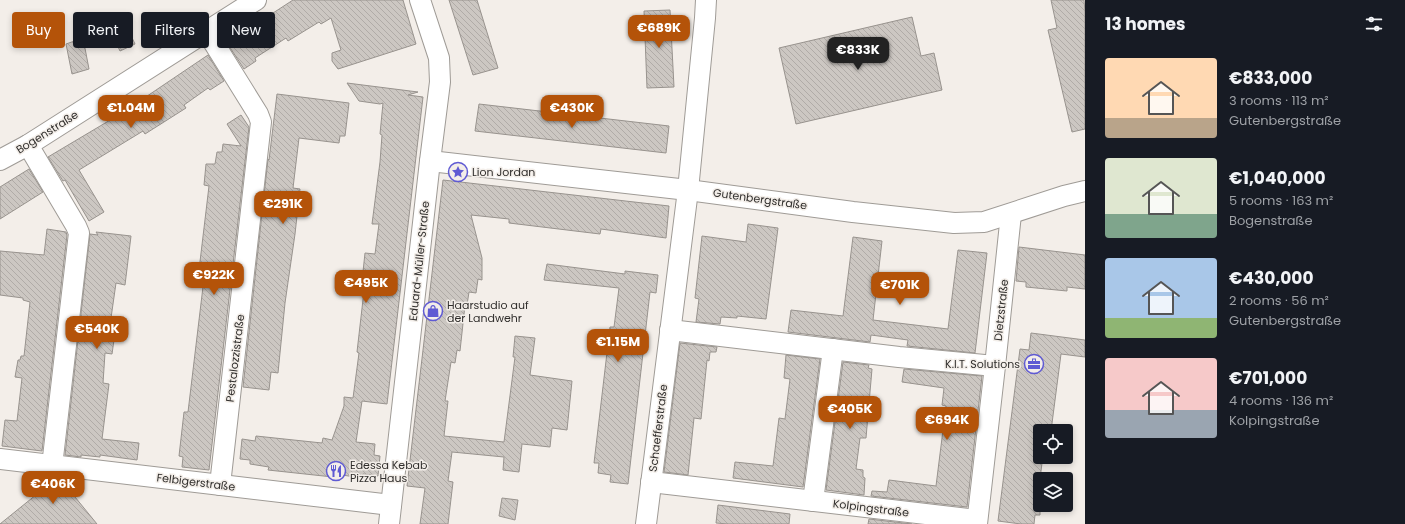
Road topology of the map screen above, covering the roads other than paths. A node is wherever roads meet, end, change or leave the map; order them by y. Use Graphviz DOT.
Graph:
graph roads {
  1 [pos="256,0"];
  2 [pos="420,0"];
  3 [pos="706,0"];
  4 [pos="209,31"];
  5 [pos="209,35"];
  6 [pos="182,48"];
  7 [pos="28,145"];
  8 [pos="0,160"];
  9 [pos="430,161"];
  10 [pos="688,190"];
  11 [pos="1085,191"];
  12 [pos="1011,214"];
  13 [pos="670,330"];
  14 [pos="833,349"];
  15 [pos="995,366"];
  16 [pos="0,459"];
  17 [pos="52,466"];
  18 [pos="651,482"];
  19 [pos="220,485"];
  20 [pos="813,501"];
  21 [pos="390,514"];
  22 [pos="977,522"];
  23 [pos="646,524"];
  1 -- 4 [label="street, Bogenstraße"];
  2 -- 9 [label="street, Eduard-Müller-Straße"];
  3 -- 10 [label="street, Schaefferstraße"];
  5 -- 19 [label="street, Pestalozzistraße"];
  6 -- 7 [label="street, Bogenstraße"];
  7 -- 8 [label="street, Bogenstraße"];
  7 -- 17 [label="street"];
  9 -- 10 [label="street, Gutenbergstraße"];
  9 -- 21 [label="street, Eduard-Müller-Straße"];
  10 -- 12 [label="street, Gutenbergstraße"];
  10 -- 13 [label="street, Schaefferstraße"];
  11 -- 12 [label="street, Gutenbergstraße"];
  12 -- 15 [label="street, Dietzstraße"];
  13 -- 14 [label="street"];
  13 -- 18 [label="street, Schaefferstraße"];
  14 -- 15 [label="street"];
  14 -- 20 [label="street"];
  15 -- 22 [label="street, Dietzstraße"];
  16 -- 17 [label="street, Felbigerstraße"];
  17 -- 19 [label="street, Felbigerstraße"];
  18 -- 20 [label="street, Kolpingstraße"];
  18 -- 23 [label="street, Schaefferstraße"];
  19 -- 21 [label="street, Felbigerstraße"];
  20 -- 22 [label="street, Kolpingstraße"];
}
